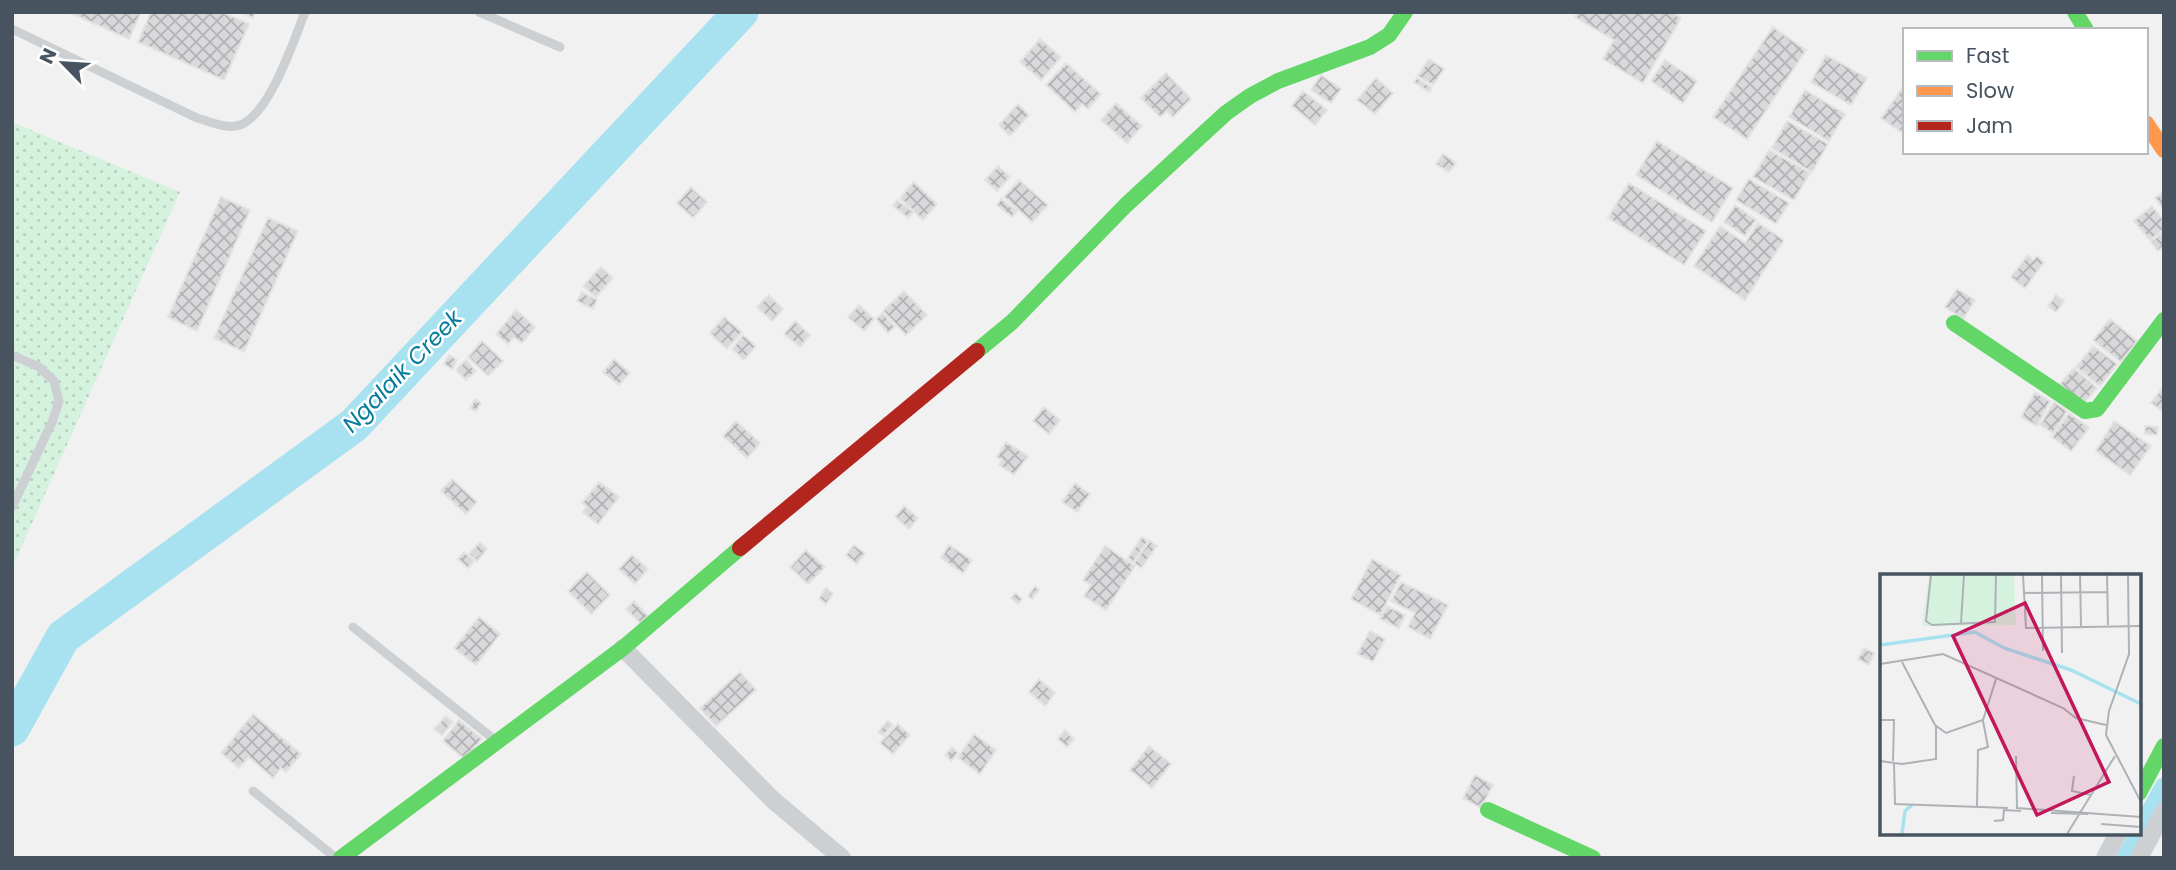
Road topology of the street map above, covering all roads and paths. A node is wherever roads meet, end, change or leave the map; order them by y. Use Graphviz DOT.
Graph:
graph roads {
  1 [pos="305,12"];
  2 [pos="479,12"];
  3 [pos="1405,12"];
  4 [pos="2075,12"];
  5 [pos="2085,28"];
  6 [pos="12,29"];
  7 [pos="560,47"];
  8 [pos="2148,126"];
  9 [pos="2164,150"];
  10 [pos="2164,320"];
  11 [pos="1954,323"];
  12 [pos="12,355"];
  13 [pos="12,507"];
  14 [pos="352,628"];
  15 [pos="623,648"];
  16 [pos="497,741"];
  17 [pos="2164,746"];
  18 [pos="2141,789"];
  19 [pos="253,791"];
  20 [pos="1488,810"];
  21 [pos="2164,811"];
  22 [pos="2117,835"];
  23 [pos="338,858"];
  24 [pos="842,858"];
  25 [pos="1593,858"];
  26 [pos="2105,858"];
  27 [pos="2138,858"];
  1 -- 6 [label="lane"];
  2 -- 7 [label="lane"];
  3 -- 15 [label="street"];
  4 -- 5 [label="street"];
  8 -- 9 [label="street"];
  10 -- 11 [label="street"];
  12 -- 13 [label="lane"];
  14 -- 16 [label="lane"];
  15 -- 16 [label="street"];
  15 -- 24 [label="street"];
  16 -- 23 [label="street"];
  17 -- 18 [label="street"];
  19 -- 23 [label="lane"];
  20 -- 25 [label="street"];
  21 -- 27 [label="street"];
  22 -- 26 [label="street"];
}
